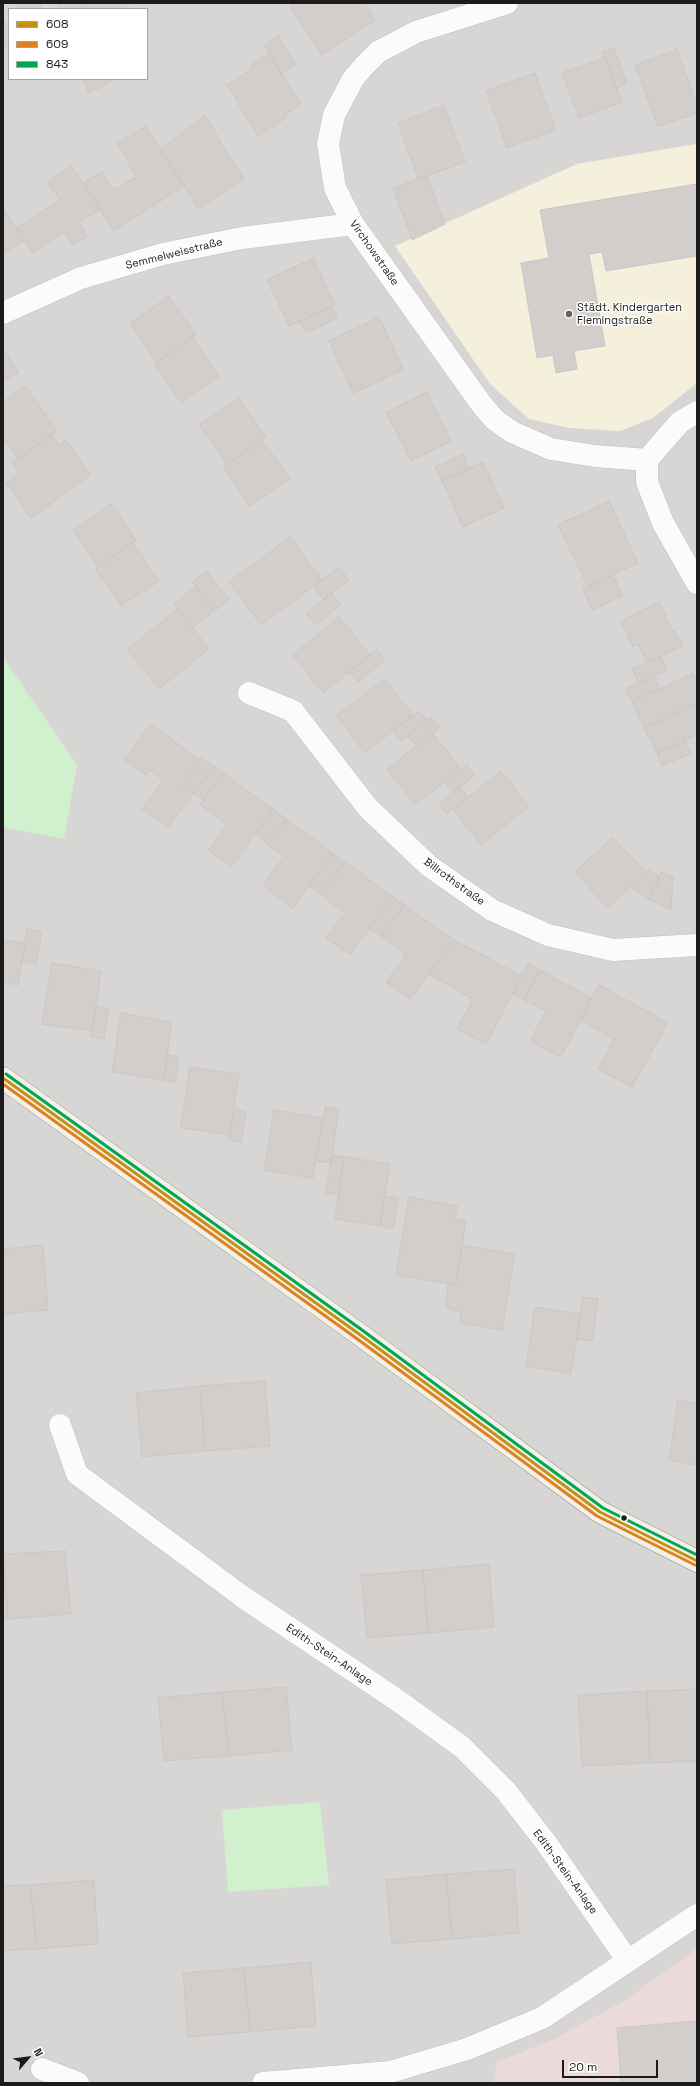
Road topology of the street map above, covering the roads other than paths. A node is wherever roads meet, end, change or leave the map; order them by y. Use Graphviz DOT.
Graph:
graph roads {
  1 [pos="507,3"];
  2 [pos="353,224"];
  3 [pos="3,313"];
  4 [pos="697,412"];
  5 [pos="647,460"];
  6 [pos="697,584"];
  7 [pos="249,693"];
  8 [pos="697,945"];
  9 [pos="3,1078"];
  10 [pos="60,1425"];
  11 [pos="697,1561"];
  12 [pos="697,1915"];
  13 [pos="628,1961"];
  14 [pos="42,2069"];
  15 [pos="78,2083"];
  16 [pos="263,2083"];
  1 -- 2 [label="street, Virchowstraße"];
  2 -- 3 [label="street, Semmelweisstraße"];
  2 -- 5 [label="street, Virchowstraße"];
  4 -- 5 [label="street"];
  5 -- 6 [label="street"];
  7 -- 8 [label="street, Billrothstraße"];
  9 -- 11 [label="street"];
  10 -- 13 [label="street, Edith-Stein-Anlage"];
  12 -- 13 [label="street"];
  13 -- 16 [label="street"];
  14 -- 15 [label="street"];
}
